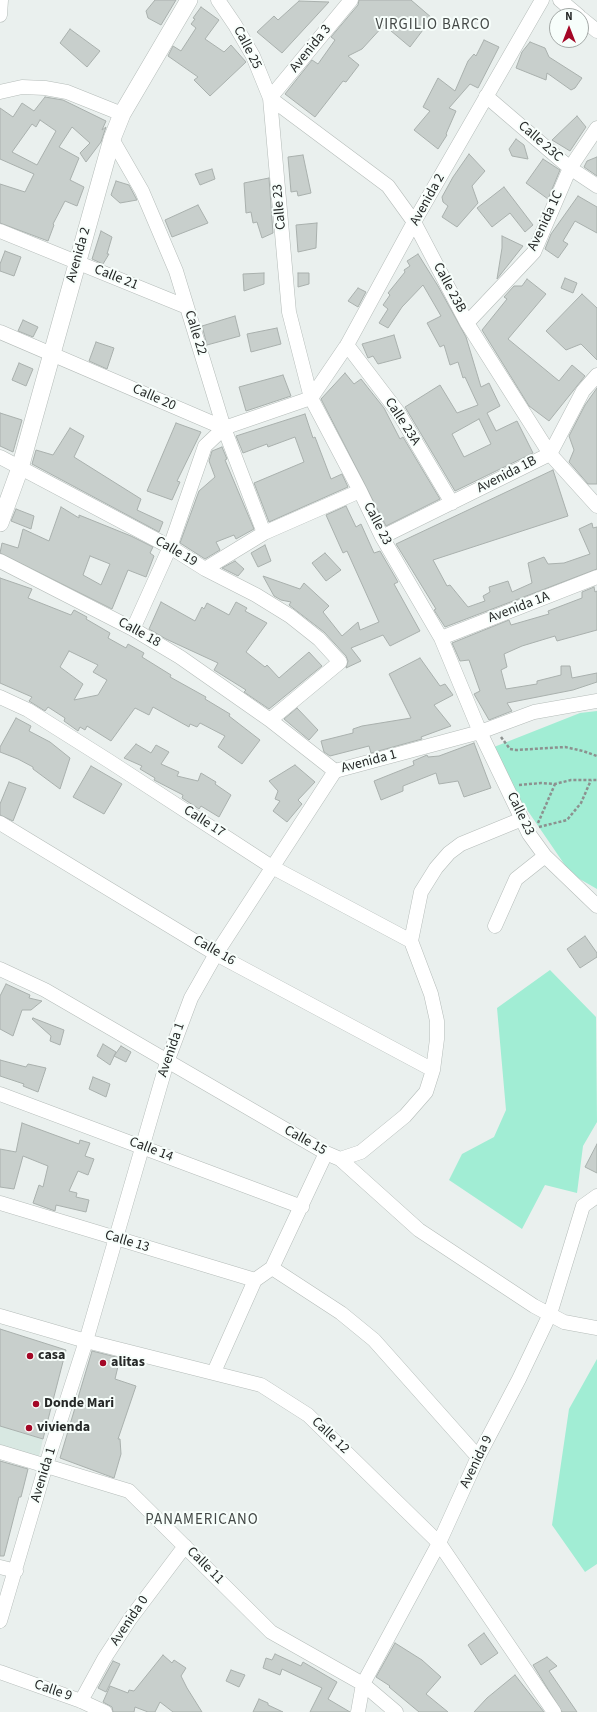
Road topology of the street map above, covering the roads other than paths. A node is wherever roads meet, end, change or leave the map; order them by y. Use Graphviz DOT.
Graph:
graph roads {
  1 [pos="2,0"];
  2 [pos="189,0"];
  3 [pos="218,0"];
  4 [pos="351,0"];
  5 [pos="542,0"];
  6 [pos="560,0"];
  7 [pos="569,8"];
  8 [pos="0,15"];
  9 [pos="589,24"];
  10 [pos="597,31"];
  11 [pos="0,92"];
  12 [pos="486,96"];
  13 [pos="270,98"];
  14 [pos="122,114"];
  15 [pos="597,128"];
  16 [pos="112,138"];
  17 [pos="570,168"];
  18 [pos="597,186"];
  19 [pos="414,222"];
  20 [pos="0,231"];
  21 [pos="77,262"];
  22 [pos="187,307"];
  23 [pos="467,323"];
  24 [pos="0,332"];
  25 [pos="347,345"];
  26 [pos="52,353"];
  27 [pos="597,375"];
  28 [pos="311,398"];
  29 [pos="224,428"];
  30 [pos="550,454"];
  31 [pos="0,457"];
  32 [pos="20,468"];
  33 [pos="360,491"];
  34 [pos="452,503"];
  35 [pos="597,506"];
  36 [pos="0,523"];
  37 [pos="264,533"];
  38 [pos="382,537"];
  39 [pos="170,547"];
  40 [pos="0,561"];
  41 [pos="205,569"];
  42 [pos="597,577"];
  43 [pos="134,629"];
  44 [pos="441,638"];
  45 [pos="0,697"];
  46 [pos="597,701"];
  47 [pos="270,720"];
  48 [pos="480,732"];
  49 [pos="335,771"];
  50 [pos="522,819"];
  51 [pos="0,823"];
  52 [pos="545,856"];
  53 [pos="272,867"];
  54 [pos="597,906"];
  55 [pos="495,926"];
  56 [pos="411,941"];
  57 [pos="216,954"];
  58 [pos="0,969"];
  59 [pos="167,1062"];
  60 [pos="433,1070"];
  61 [pos="0,1094"];
  62 [pos="144,1147"];
  63 [pos="326,1154"];
  64 [pos="340,1159"];
  65 [pos="597,1196"];
  66 [pos="0,1203"];
  67 [pos="302,1207"];
  68 [pos="115,1239"];
  69 [pos="272,1268"];
  70 [pos="255,1280"];
  71 [pos="550,1314"];
  72 [pos="0,1316"];
  73 [pos="597,1328"];
  74 [pos="86,1341"];
  75 [pos="214,1372"];
  76 [pos="0,1452"];
  77 [pos="478,1457"];
  78 [pos="46,1464"];
  79 [pos="439,1543"];
  80 [pos="185,1546"];
  81 [pos="0,1567"];
  82 [pos="16,1571"];
  83 [pos="0,1621"];
  84 [pos="0,1672"];
  85 [pos="363,1684"];
  86 [pos="81,1701"];
  87 [pos="105,1712"];
  88 [pos="358,1712"];
  89 [pos="396,1712"];
  90 [pos="554,1712"];
  1 -- 8 [label="street"];
  2 -- 14 [label="street, Avenida 2"];
  3 -- 13 [label="street, Calle 25"];
  4 -- 13 [label="street, Avenida 3"];
  5 -- 12 [label="street, Avenida 2"];
  6 -- 7 [label="street"];
  9 -- 10 [label="street"];
  11 -- 14 [label="street"];
  12 -- 17 [label="street, Calle 23C"];
  12 -- 19 [label="street, Avenida 2"];
  13 -- 19 [label="street, Calle 23B"];
  13 -- 28 [label="street, Calle 23"];
  14 -- 16 [label="street, Avenida 2"];
  15 -- 17 [label="street, Avenida 1C"];
  16 -- 21 [label="street, Avenida 2"];
  16 -- 22 [label="street, Calle 22"];
  17 -- 18 [label="street, Calle 23C"];
  17 -- 23 [label="street, Avenida 1C"];
  19 -- 23 [label="street, Calle 23B"];
  19 -- 25 [label="street, Avenida 2"];
  20 -- 21 [label="street, Calle 21"];
  21 -- 22 [label="street, Calle 21"];
  21 -- 26 [label="street, Avenida 2"];
  22 -- 29 [label="street, Calle 22"];
  23 -- 30 [label="street, Calle 23B"];
  24 -- 26 [label="street, Calle 20"];
  25 -- 28 [label="street, Avenida 2"];
  25 -- 34 [label="street, Calle 23A"];
  26 -- 29 [label="street, Calle 20"];
  26 -- 32 [label="street, Avenida 2"];
  27 -- 30 [label="street, Avenida 1B"];
  28 -- 29 [label="street"];
  28 -- 33 [label="street, Calle 23"];
  29 -- 37 [label="street, Calle 22"];
  29 -- 39 [label="street"];
  30 -- 34 [label="street, Avenida 1B"];
  30 -- 35 [label="street, Calle 23B"];
  31 -- 32 [label="street, Calle 19"];
  32 -- 36 [label="street, Avenida 2"];
  32 -- 39 [label="street, Calle 19"];
  33 -- 37 [label="street"];
  33 -- 38 [label="street, Calle 23"];
  34 -- 38 [label="street, Avenida 1B"];
  37 -- 41 [label="street"];
  38 -- 44 [label="street, Calle 23"];
  39 -- 41 [label="street, Calle 19"];
  39 -- 43 [label="street"];
  40 -- 43 [label="street, Calle 18"];
  41 -- 47 [label="street, Calle 19"];
  42 -- 44 [label="street, Avenida 1A"];
  43 -- 47 [label="street, Calle 18"];
  44 -- 48 [label="street, Calle 23"];
  45 -- 53 [label="street, Calle 17"];
  46 -- 48 [label="street, Avenida 1"];
  47 -- 49 [label="street, Calle 18"];
  48 -- 49 [label="street, Avenida 1"];
  48 -- 50 [label="street, Calle 23"];
  49 -- 53 [label="street, Avenida 1"];
  50 -- 52 [label="street, Calle 23"];
  50 -- 56 [label="street"];
  51 -- 57 [label="street, Calle 16"];
  52 -- 54 [label="street, Calle 23"];
  52 -- 55 [label="street"];
  53 -- 56 [label="street, Calle 17"];
  53 -- 57 [label="street, Avenida 1"];
  56 -- 60 [label="street"];
  57 -- 59 [label="street, Avenida 1"];
  57 -- 60 [label="street, Calle 16"];
  58 -- 59 [label="street, Calle 15"];
  59 -- 62 [label="street, Avenida 1"];
  59 -- 63 [label="street, Calle 15"];
  60 -- 64 [label="street"];
  61 -- 62 [label="street, Calle 14"];
  62 -- 67 [label="street, Calle 14"];
  62 -- 68 [label="street, Avenida 1"];
  63 -- 64 [label="street, Calle 15"];
  63 -- 67 [label="street"];
  64 -- 71 [label="street, Calle 15"];
  65 -- 71 [label="street, Avenida 9"];
  66 -- 68 [label="street, Calle 13"];
  67 -- 69 [label="street"];
  68 -- 70 [label="street, Calle 13"];
  68 -- 74 [label="street, Avenida 1"];
  69 -- 70 [label="street"];
  69 -- 77 [label="street"];
  70 -- 75 [label="street"];
  71 -- 73 [label="street, Calle 15"];
  71 -- 77 [label="street, Avenida 9"];
  72 -- 74 [label="street, Calle 12"];
  74 -- 75 [label="street, Calle 12"];
  74 -- 78 [label="street, Avenida 1"];
  75 -- 79 [label="street, Calle 12"];
  76 -- 78 [label="street, Calle 11"];
  77 -- 79 [label="street, Avenida 9"];
  78 -- 80 [label="street, Calle 11"];
  78 -- 82 [label="street, Avenida 1"];
  79 -- 85 [label="street, Avenida 9"];
  79 -- 90 [label="street, Calle 12"];
  80 -- 85 [label="street, Calle 11"];
  80 -- 86 [label="street, Avenida 0"];
  81 -- 82 [label="street"];
  82 -- 83 [label="street, Avenida 1"];
  84 -- 86 [label="street, Calle 9"];
  85 -- 88 [label="street, Avenida 9"];
  85 -- 89 [label="street, Calle 11"];
  86 -- 87 [label="street, Calle 9"];
}
